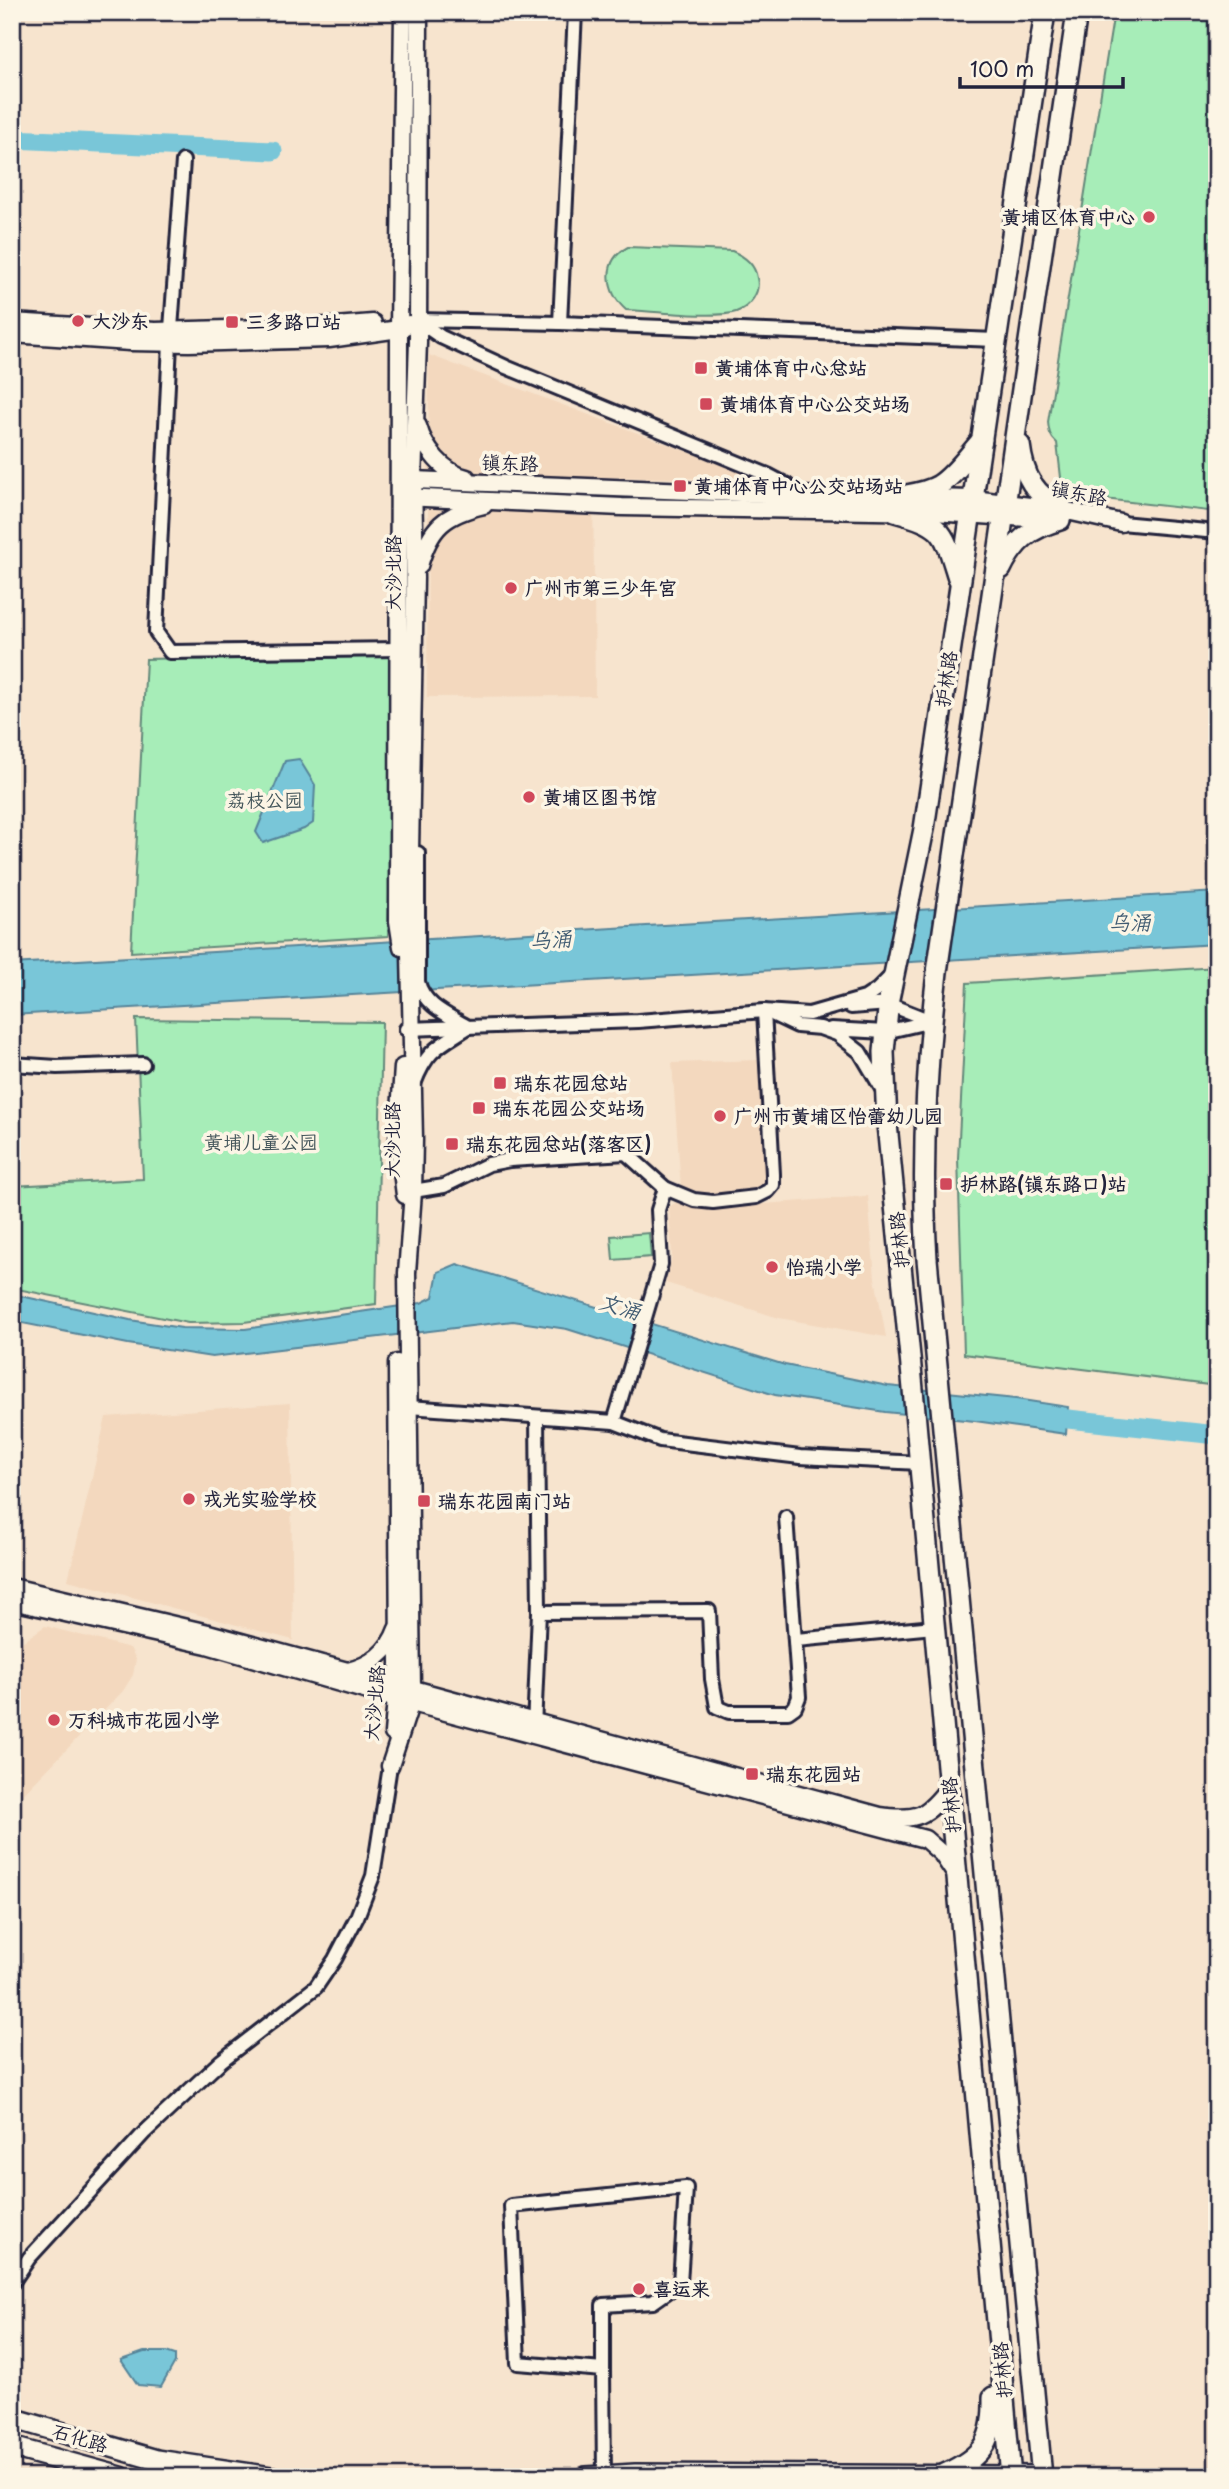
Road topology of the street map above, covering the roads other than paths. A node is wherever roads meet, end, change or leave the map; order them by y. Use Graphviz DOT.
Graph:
graph roads {
  1 [pos="404,12"];
  2 [pos="419,12"];
  3 [pos="575,12"];
  4 [pos="1045,12"];
  5 [pos="1077,12"];
  6 [pos="183,161"];
  7 [pos="417,320"];
  8 [pos="12,322"];
  9 [pos="560,323"];
  10 [pos="400,325"];
  11 [pos="12,334"];
  12 [pos="171,337"];
  13 [pos="996,340"];
  14 [pos="988,401"];
  15 [pos="1019,415"];
  16 [pos="416,422"];
  17 [pos="982,440"];
  18 [pos="413,480"];
  19 [pos="497,483"];
  20 [pos="792,495"];
  21 [pos="407,498"];
  22 [pos="503,501"];
  23 [pos="895,504"];
  24 [pos="972,506"];
  25 [pos="1005,509"];
  26 [pos="1062,515"];
  27 [pos="1121,523"];
  28 [pos="1217,532"];
  29 [pos="415,578"];
  30 [pos="994,582"];
  31 [pos="960,583"];
  32 [pos="954,625"];
  33 [pos="987,630"];
  34 [pos="400,649"];
  35 [pos="894,972"];
  36 [pos="413,1000"];
  37 [pos="888,1004"];
  38 [pos="834,1008"];
  39 [pos="764,1011"];
  40 [pos="932,1021"];
  41 [pos="468,1027"];
  42 [pos="410,1028"];
  43 [pos="820,1028"];
  44 [pos="885,1032"];
  45 [pos="12,1063"];
  46 [pos="144,1064"];
  47 [pos="413,1087"];
  48 [pos="885,1095"];
  49 [pos="891,1157"];
  50 [pos="925,1157"];
  51 [pos="665,1188"];
  52 [pos="409,1192"];
  53 [pos="402,1368"];
  54 [pos="409,1407"];
  55 [pos="537,1417"];
  56 [pos="614,1422"];
  57 [pos="920,1463"];
  58 [pos="786,1517"];
  59 [pos="12,1587"];
  60 [pos="12,1601"];
  61 [pos="539,1612"];
  62 [pos="398,1623"];
  63 [pos="934,1627"];
  64 [pos="796,1640"];
  65 [pos="347,1671"];
  66 [pos="404,1694"];
  67 [pos="533,1729"];
  68 [pos="390,1766"];
  69 [pos="949,1787"];
  70 [pos="957,1876"];
  71 [pos="12,2283"];
  72 [pos="994,2285"];
  73 [pos="603,2370"];
  74 [pos="1002,2372"];
  75 [pos="1033,2385"];
  76 [pos="12,2418"];
  77 [pos="12,2446"];
  78 [pos="944,2474"];
  79 [pos="595,2476"];
  80 [pos="1011,2476"];
  81 [pos="1042,2476"];
  82 [pos="121,2477"];
  83 [pos="272,2477"];
  1 -- 10 [label="street, 大沙北路"];
  2 -- 7 [label="street"];
  3 -- 9 [label="street"];
  4 -- 13 [label="main road, 护林路"];
  5 -- 15 [label="main road, 护林路"];
  6 -- 12 [label="street"];
  7 -- 9 [label="street"];
  7 -- 10 [label="street"];
  7 -- 16 [label="street"];
  7 -- 20 [label="street"];
  8 -- 12 [label="street"];
  9 -- 13 [label="street"];
  10 -- 12 [label="street"];
  10 -- 21 [label="street, 大沙北路"];
  11 -- 12 [label="street"];
  12 -- 34 [label="street"];
  13 -- 14 [label="main road, 护林路"];
  14 -- 15 [label="main road"];
  14 -- 17 [label="main road, 护林路"];
  15 -- 25 [label="main road, 护林路"];
  15 -- 26 [label="main road"];
  16 -- 18 [label="street"];
  16 -- 19 [label="street"];
  17 -- 23 [label="main road"];
  17 -- 24 [label="main road, 护林路"];
  18 -- 19 [label="street, 镇东路"];
  18 -- 21 [label="street"];
  19 -- 20 [label="street, 镇东路"];
  19 -- 22 [label="street"];
  20 -- 23 [label="street, 镇东路"];
  21 -- 22 [label="street, 镇东路"];
  21 -- 29 [label="street, 大沙北路"];
  21 -- 34 [label="street, 大沙北路"];
  22 -- 23 [label="street, 镇东路"];
  22 -- 29 [label="street"];
  23 -- 24 [label="street, 镇东路"];
  23 -- 31 [label="main road"];
  24 -- 25 [label="street, 镇东路"];
  24 -- 31 [label="main road, 护林路"];
  25 -- 26 [label="street, 镇东路"];
  25 -- 30 [label="main road, 护林路"];
  26 -- 27 [label="street, 镇东路"];
  26 -- 30 [label="main road"];
  27 -- 28 [label="street"];
  29 -- 36 [label="street, 大沙北路"];
  30 -- 33 [label="main road, 护林路"];
  31 -- 32 [label="main road, 护林路"];
  32 -- 33 [label="main road"];
  32 -- 35 [label="main road, 护林路"];
  33 -- 40 [label="main road, 护林路"];
  34 -- 36 [label="street, 大沙北路"];
  35 -- 37 [label="main road, 护林路"];
  35 -- 38 [label="street"];
  36 -- 41 [label="street"];
  36 -- 42 [label="street, 大沙北路"];
  37 -- 38 [label="street"];
  37 -- 40 [label="street"];
  37 -- 44 [label="main road, 护林路"];
  38 -- 39 [label="street"];
  39 -- 41 [label="street"];
  39 -- 43 [label="street"];
  39 -- 51 [label="street"];
  40 -- 44 [label="street"];
  40 -- 50 [label="main road, 护林路"];
  41 -- 42 [label="street"];
  41 -- 47 [label="street"];
  42 -- 47 [label="street, 大沙北路"];
  42 -- 52 [label="street, 大沙北路"];
  43 -- 44 [label="street"];
  43 -- 48 [label="street"];
  44 -- 48 [label="main road, 护林路"];
  45 -- 46 [label="street"];
  47 -- 52 [label="street, 大沙北路"];
  48 -- 49 [label="main road, 护林路"];
  49 -- 50 [label="main road"];
  49 -- 57 [label="main road, 护林路"];
  50 -- 75 [label="main road, 护林路"];
  51 -- 52 [label="street"];
  51 -- 56 [label="street"];
  52 -- 53 [label="street, 大沙北路"];
  53 -- 54 [label="street, 大沙北路"];
  53 -- 62 [label="street, 大沙北路"];
  54 -- 55 [label="street"];
  54 -- 66 [label="street, 大沙北路"];
  55 -- 56 [label="street"];
  55 -- 61 [label="street"];
  56 -- 57 [label="street"];
  57 -- 63 [label="main road, 护林路"];
  58 -- 64 [label="street"];
  59 -- 65 [label="street"];
  60 -- 66 [label="street"];
  61 -- 64 [label="street"];
  61 -- 67 [label="street"];
  62 -- 65 [label="street"];
  62 -- 66 [label="street, 大沙北路"];
  63 -- 64 [label="street"];
  63 -- 69 [label="main road, 护林路"];
  65 -- 66 [label="street"];
  66 -- 67 [label="street"];
  66 -- 68 [label="street, 大沙北路"];
  67 -- 69 [label="street"];
  67 -- 70 [label="street"];
  68 -- 71 [label="street"];
  69 -- 70 [label="main road, 护林路"];
  70 -- 72 [label="main road, 护林路"];
  72 -- 74 [label="main road, 护林路"];
  72 -- 75 [label="main road"];
  73 -- 73 [label="street"];
  73 -- 79 [label="street"];
  74 -- 78 [label="main road"];
  74 -- 80 [label="main road, 护林路"];
  75 -- 81 [label="main road, 护林路"];
  76 -- 83 [label="main road, 石化路"];
  77 -- 82 [label="main road, 石化路"];
  78 -- 79 [label="main road"];
  78 -- 80 [label="main road"];
  80 -- 81 [label="main road"];
}
